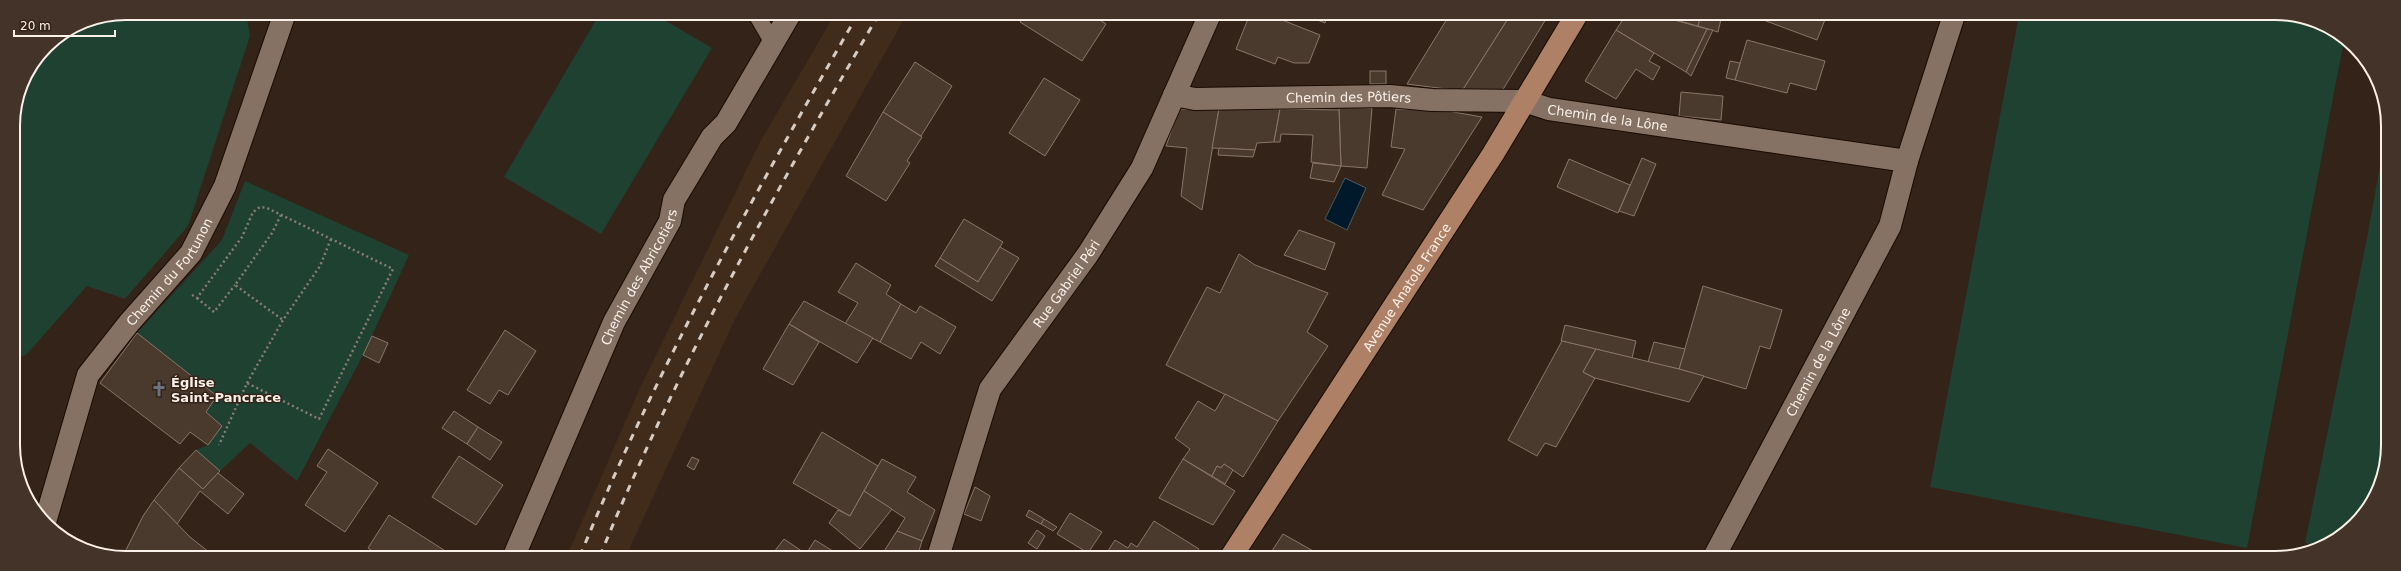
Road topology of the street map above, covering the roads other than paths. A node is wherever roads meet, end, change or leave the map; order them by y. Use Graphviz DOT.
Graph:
graph roads {
  1 [pos="283,20"];
  2 [pos="759,20"];
  3 [pos="786,20"];
  4 [pos="1207,20"];
  5 [pos="1573,20"];
  6 [pos="1952,20"];
  7 [pos="772,44"];
  8 [pos="1174,95"];
  9 [pos="1524,101"];
  10 [pos="1907,161"];
  11 [pos="47,515"];
  12 [pos="516,551"];
  13 [pos="940,551"];
  14 [pos="1235,551"];
  15 [pos="1717,551"];
  1 -- 11 [label="street, Chemin du Fortunon"];
  2 -- 7 [label="lane"];
  3 -- 7 [label="street, Chemin des Abricotiers"];
  4 -- 8 [label="street, Rue Gabriel Péri"];
  5 -- 9 [label="main road, Avenue Anatole France"];
  6 -- 10 [label="street, Chemin de la Lône"];
  7 -- 12 [label="street, Chemin des Abricotiers"];
  8 -- 9 [label="street, Chemin des Pôtiers"];
  8 -- 13 [label="street, Rue Gabriel Péri"];
  9 -- 10 [label="street, Chemin de la Lône"];
  9 -- 14 [label="main road, Avenue Anatole France"];
  10 -- 15 [label="street, Chemin de la Lône"];
}
